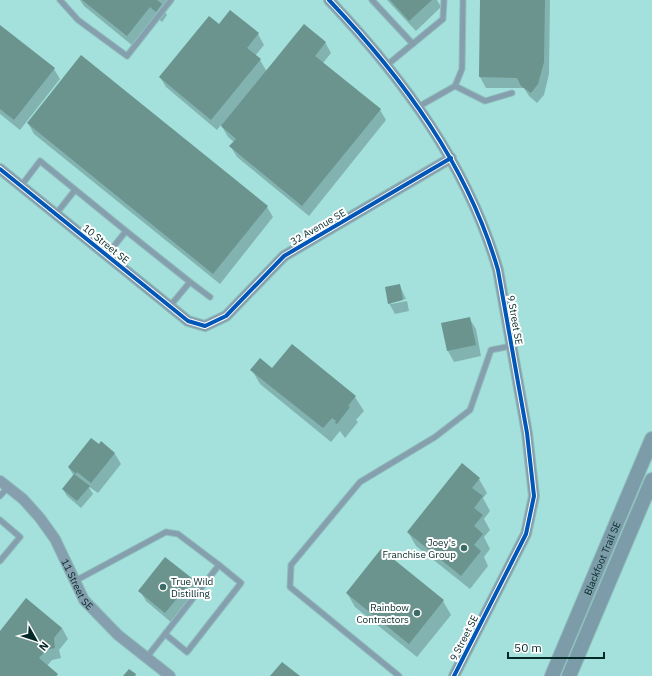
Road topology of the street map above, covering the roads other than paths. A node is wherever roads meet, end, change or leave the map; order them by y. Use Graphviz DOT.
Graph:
graph roads {
  1 [pos="60,0"];
  2 [pos="171,0"];
  3 [pos="329,0"];
  4 [pos="372,0"];
  5 [pos="444,0"];
  6 [pos="463,0"];
  7 [pos="413,44"];
  8 [pos="387,65"];
  9 [pos="455,86"];
  10 [pos="512,93"];
  11 [pos="418,107"];
  12 [pos="450,158"];
  13 [pos="0,169"];
  14 [pos="21,186"];
  15 [pos="75,190"];
  16 [pos="56,214"];
  17 [pos="126,231"];
  18 [pos="106,255"];
  19 [pos="190,282"];
  20 [pos="210,297"];
  21 [pos="170,306"];
  22 [pos="205,326"];
  23 [pos="512,346"];
  24 [pos="652,439"];
  25 [pos="652,480"];
  26 [pos="4,484"];
  27 [pos="0,496"];
  28 [pos="0,520"];
  29 [pos="0,561"];
  30 [pos="219,566"];
  31 [pos="75,581"];
  32 [pos="165,634"];
  33 [pos="147,657"];
  34 [pos="170,676"];
  35 [pos="399,676"];
  36 [pos="454,676"];
  37 [pos="552,676"];
  38 [pos="569,676"];
  1 -- 2 [label="lane"];
  3 -- 8 [label="street, 9 Street SE"];
  4 -- 7 [label="lane"];
  5 -- 7 [label="lane"];
  6 -- 9 [label="lane"];
  7 -- 8 [label="lane"];
  8 -- 11 [label="street, 9 Street SE"];
  9 -- 10 [label="lane"];
  9 -- 11 [label="lane"];
  11 -- 12 [label="street, 9 Street SE"];
  12 -- 22 [label="street, 32 Avenue SE"];
  12 -- 23 [label="street, 9 Street SE"];
  13 -- 14 [label="street, 10 Street SE"];
  14 -- 15 [label="lane"];
  14 -- 16 [label="street, 10 Street SE"];
  15 -- 16 [label="lane"];
  15 -- 17 [label="lane"];
  16 -- 18 [label="street, 10 Street SE"];
  17 -- 18 [label="lane"];
  17 -- 19 [label="lane"];
  18 -- 21 [label="street, 10 Street SE"];
  19 -- 20 [label="lane"];
  19 -- 21 [label="lane"];
  21 -- 22 [label="street, 10 Street SE"];
  23 -- 35 [label="lane"];
  23 -- 36 [label="street, 9 Street SE"];
  24 -- 37 [label="main road, Blackfoot Trail SE"];
  25 -- 38 [label="main road, Blackfoot Trail SE"];
  26 -- 27 [label="lane"];
  26 -- 31 [label="street, 11 Street SE"];
  28 -- 29 [label="lane"];
  30 -- 31 [label="lane"];
  30 -- 32 [label="lane"];
  30 -- 32 [label="lane"];
  31 -- 33 [label="street, 11 Street SE"];
  32 -- 33 [label="lane"];
  33 -- 34 [label="street, 11 Street SE"];
}
